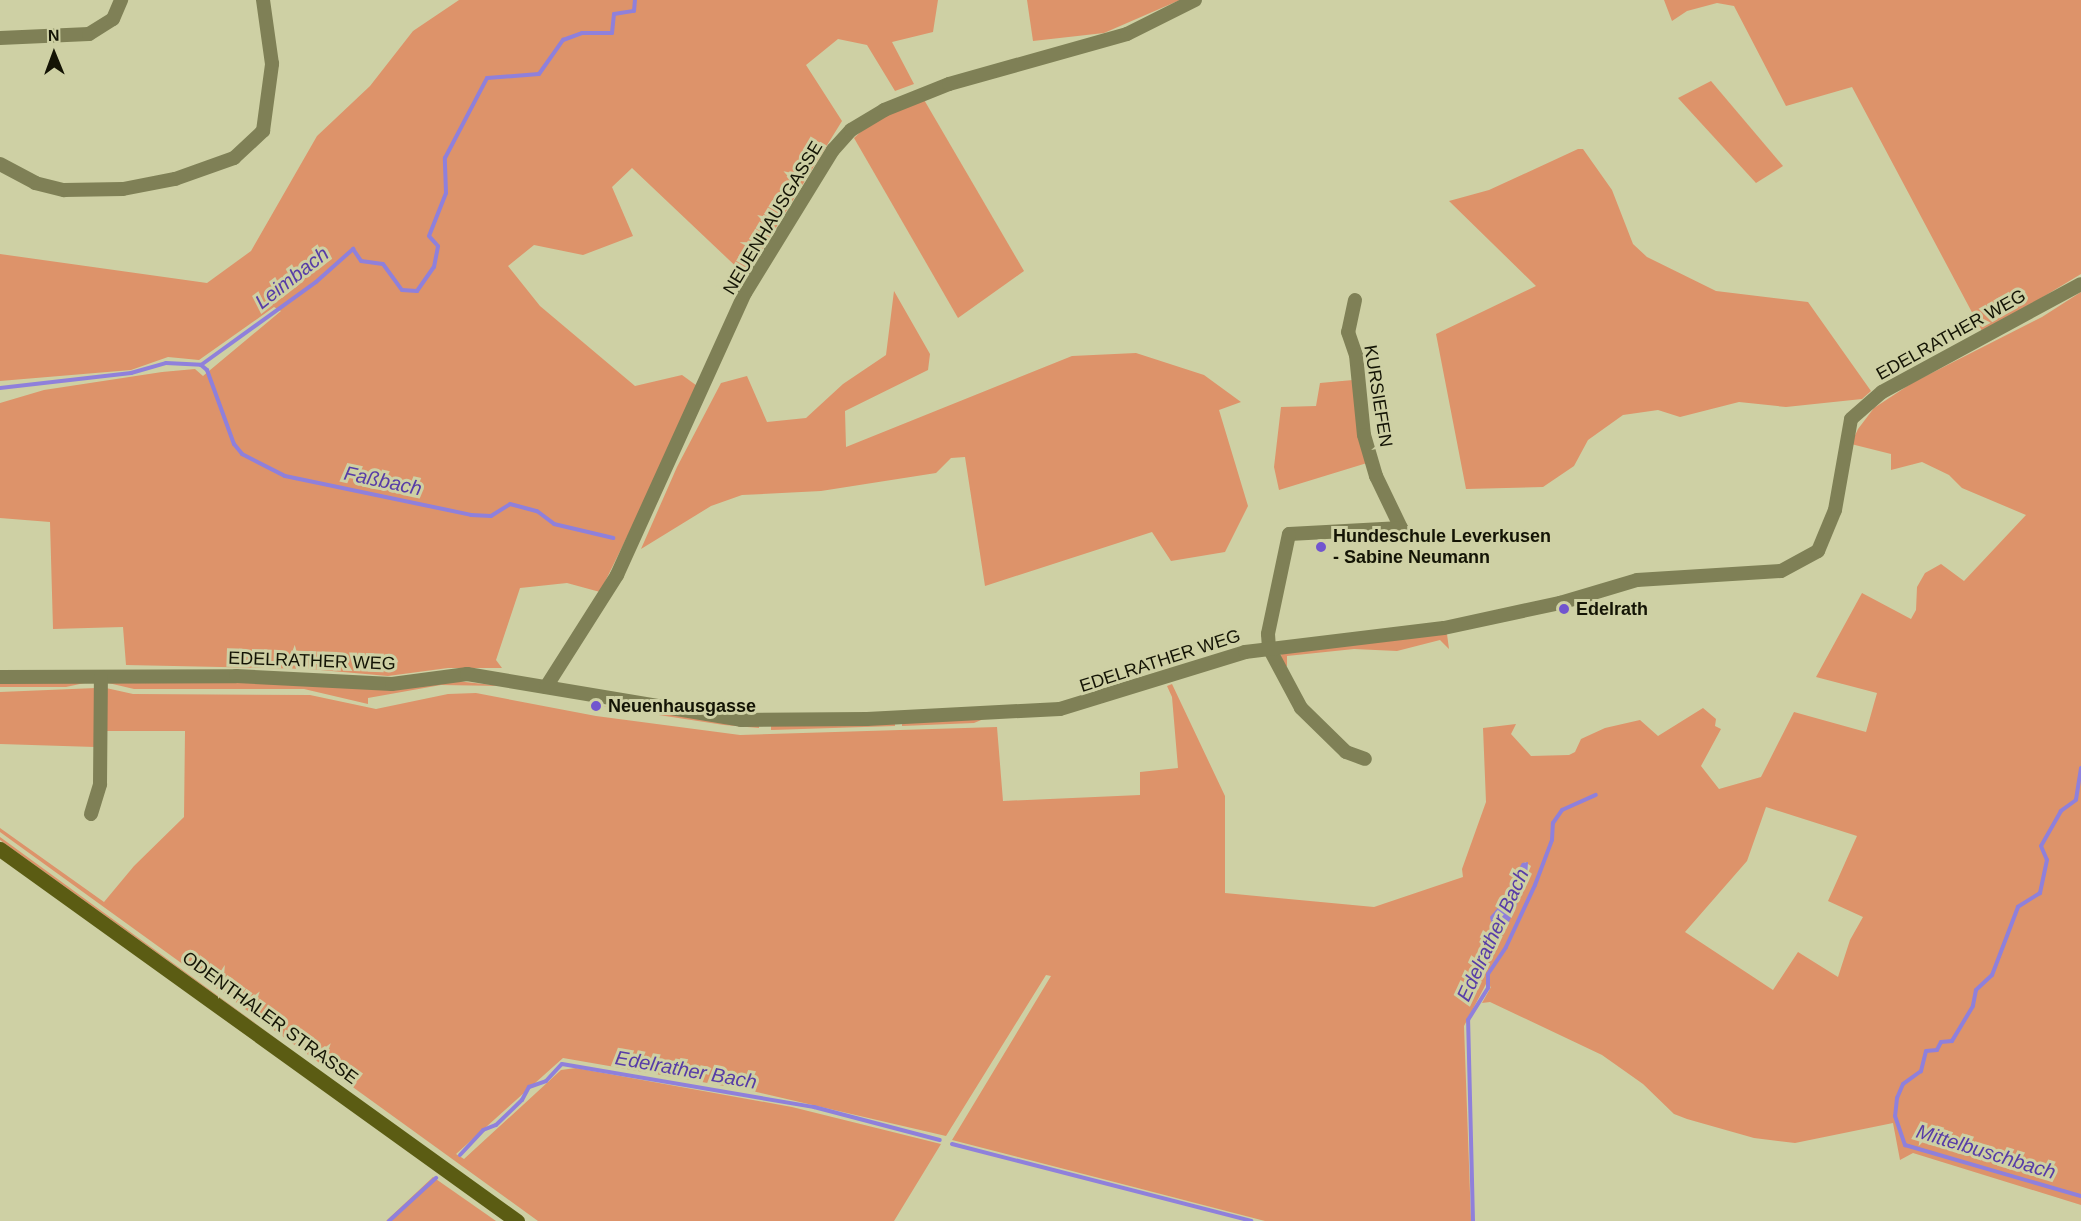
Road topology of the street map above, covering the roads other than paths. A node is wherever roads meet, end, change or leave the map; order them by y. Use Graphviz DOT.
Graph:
graph roads {
  1 [pos="121,0"];
  2 [pos="263,0"];
  3 [pos="1195,0"];
  4 [pos="0,38"];
  5 [pos="3,170"];
  6 [pos="2081,284"];
  7 [pos="1354,300"];
  8 [pos="1269,648"];
  9 [pos="101,676"];
  10 [pos="0,677"];
  11 [pos="546,687"];
  12 [pos="1365,759"];
  13 [pos="91,814"];
  14 [pos="0,849"];
  15 [pos="517,1221"];
  1 -- 4 [label="street"];
  2 -- 5 [label="street"];
  3 -- 11 [label="street, NEUENHAUSGASSE"];
  6 -- 8 [label="street, EDELRATHER WEG"];
  7 -- 8 [label="street, KURSIEFEN"];
  8 -- 11 [label="street, EDELRATHER WEG"];
  8 -- 12 [label="street"];
  9 -- 10 [label="street, EDELRATHER WEG"];
  9 -- 11 [label="street, EDELRATHER WEG"];
  9 -- 13 [label="street"];
  14 -- 15 [label="main road, ODENTHALER STRASSE"];
}
